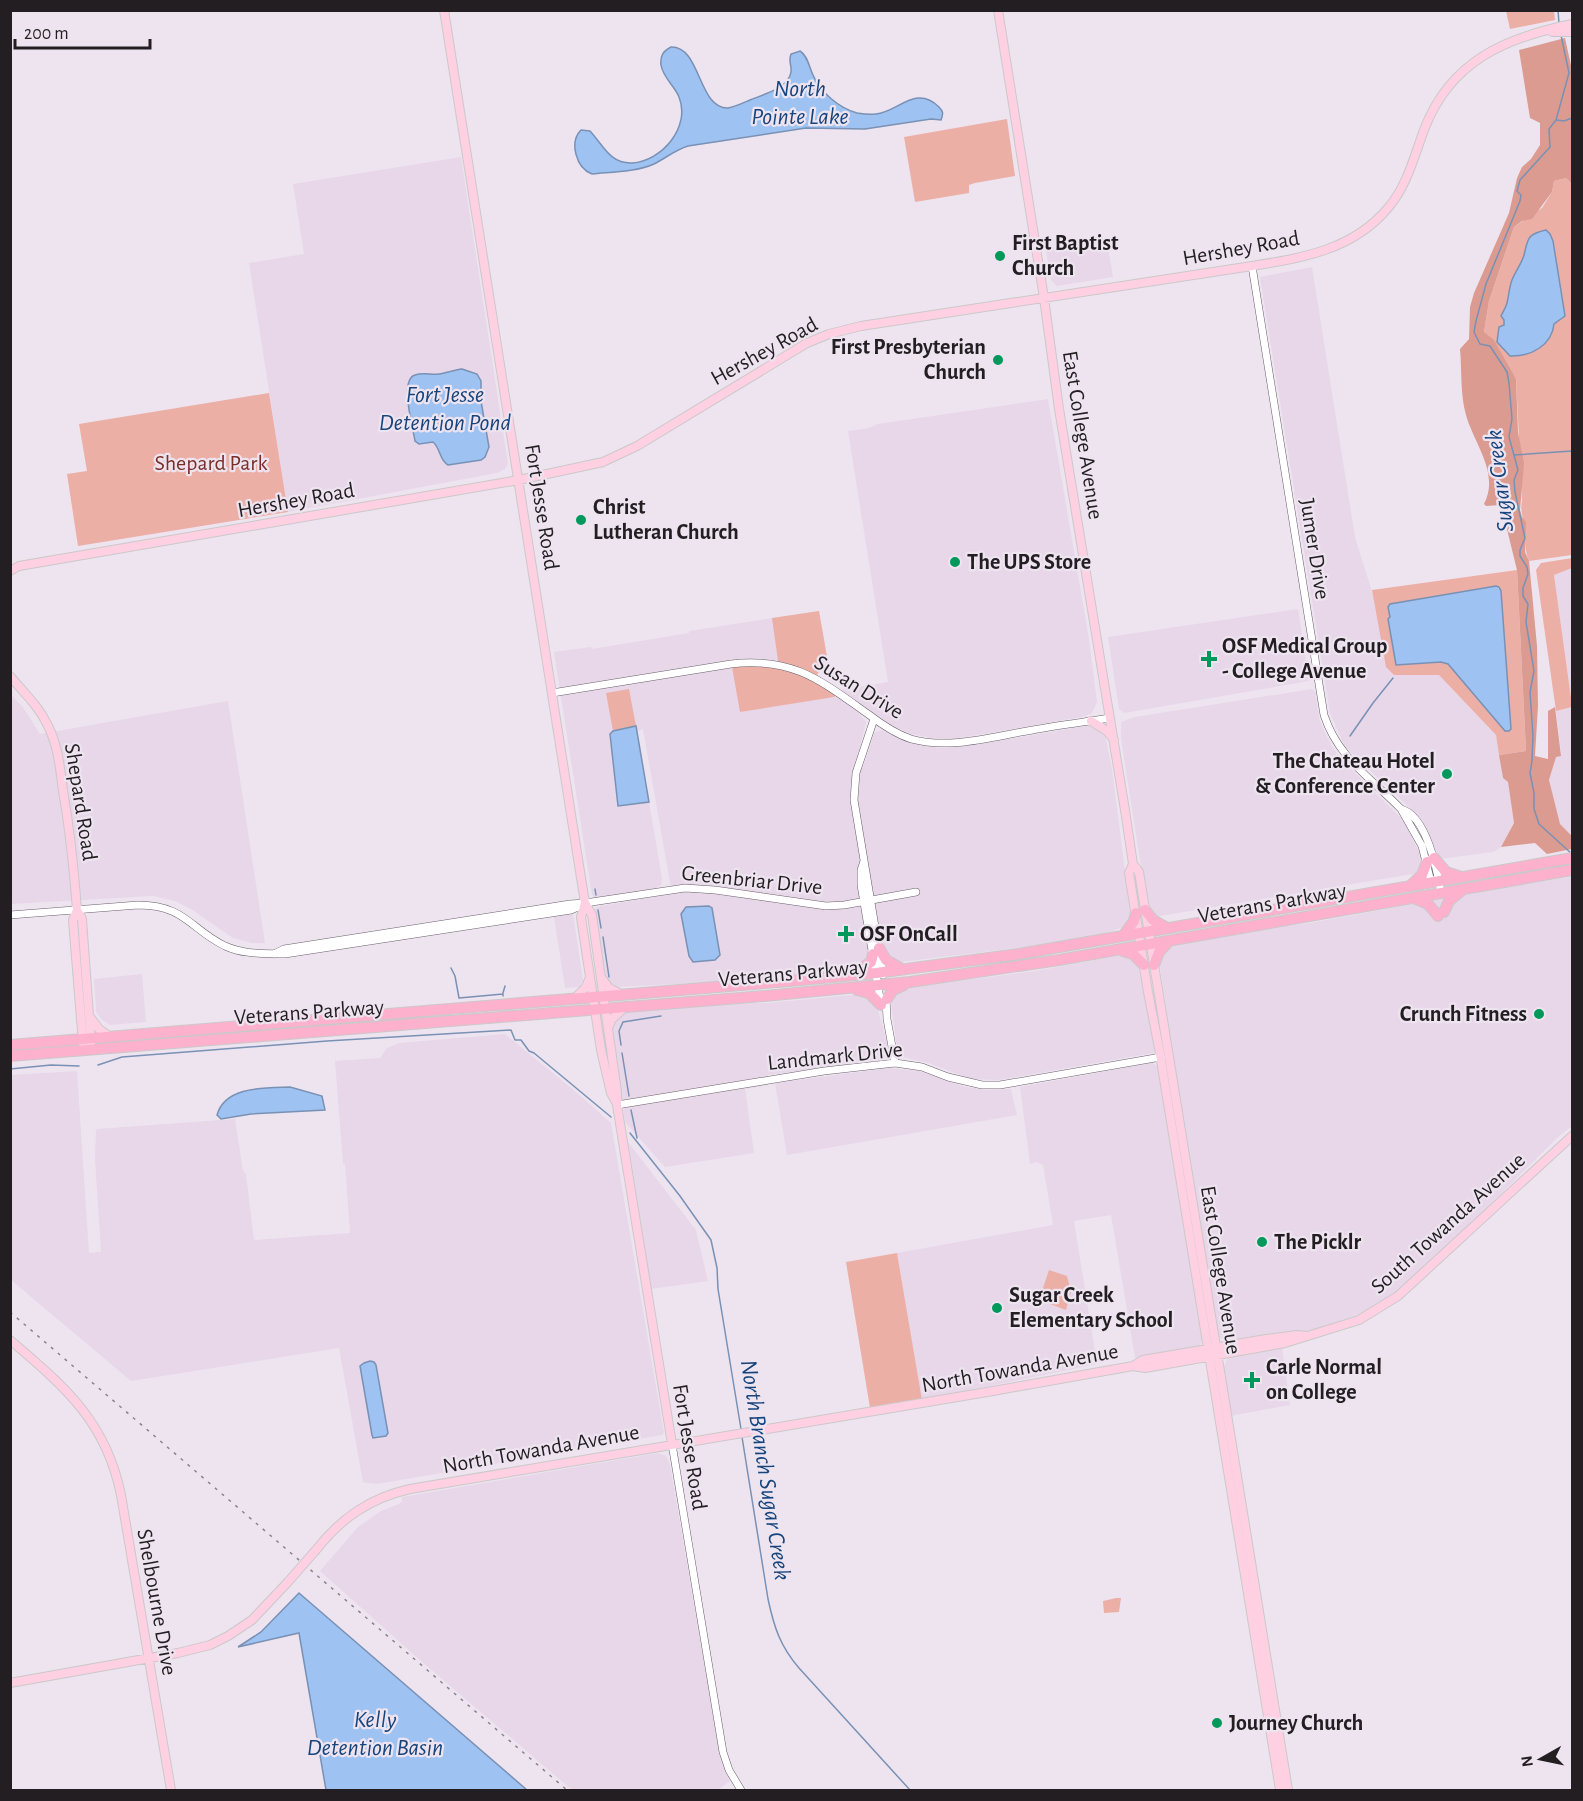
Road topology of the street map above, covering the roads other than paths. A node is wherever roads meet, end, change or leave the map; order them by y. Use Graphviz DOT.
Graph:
graph roads {
  1 [pos="444,10"];
  2 [pos="998,10"];
  3 [pos="1570,29"];
  4 [pos="1252,266"];
  5 [pos="1044,298"];
  6 [pos="519,480"];
  7 [pos="13,567"];
  8 [pos="10,676"];
  9 [pos="552,693"];
  10 [pos="1110,718"];
  11 [pos="874,719"];
  12 [pos="1091,721"];
  13 [pos="1114,740"];
  14 [pos="1572,858"];
  15 [pos="1430,860"];
  16 [pos="1568,871"];
  17 [pos="1461,877"];
  18 [pos="1435,882"];
  19 [pos="1410,886"];
  20 [pos="1462,890"];
  21 [pos="916,892"];
  22 [pos="1441,893"];
  23 [pos="1414,898"];
  24 [pos="868,901"];
  25 [pos="585,903"];
  26 [pos="77,910"];
  27 [pos="1140,912"];
  28 [pos="10,915"];
  29 [pos="1167,928"];
  30 [pos="1144,932"];
  31 [pos="1123,936"];
  32 [pos="1169,941"];
  33 [pos="1146,945"];
  34 [pos="1119,950"];
  35 [pos="876,951"];
  36 [pos="1149,965"];
  37 [pos="905,970"];
  38 [pos="879,973"];
  39 [pos="600,976"];
  40 [pos="852,976"];
  41 [pos="590,977"];
  42 [pos="910,982"];
  43 [pos="881,985"];
  44 [pos="851,988"];
  45 [pos="623,995"];
  46 [pos="598,997"];
  47 [pos="574,999"];
  48 [pos="884,1002"];
  49 [pos="624,1008"];
  50 [pos="599,1009"];
  51 [pos="576,1011"];
  52 [pos="90,1016"];
  53 [pos="597,1027"];
  54 [pos="608,1029"];
  55 [pos="110,1036"];
  56 [pos="87,1044"];
  57 [pos="10,1045"];
  58 [pos="10,1056"];
  59 [pos="1161,1057"];
  60 [pos="895,1063"];
  61 [pos="617,1105"];
  62 [pos="1572,1136"];
  63 [pos="1175,1153"];
  64 [pos="1191,1195"];
  65 [pos="10,1340"];
  66 [pos="1212,1352"];
  67 [pos="672,1444"];
  68 [pos="148,1658"];
  69 [pos="10,1683"];
  70 [pos="171,1791"];
  71 [pos="741,1791"];
  72 [pos="1280,1791"];
  73 [pos="1288,1791"];
  1 -- 6 [label="main road, Fort Jesse Road"];
  2 -- 5 [label="main road, East College Avenue"];
  3 -- 4 [label="main road, Hershey Road"];
  4 -- 5 [label="main road, Hershey Road"];
  4 -- 15 [label="street, Jumer Drive"];
  5 -- 6 [label="main road, Hershey Road"];
  5 -- 10 [label="main road, East College Avenue"];
  6 -- 7 [label="main road, Hershey Road"];
  6 -- 9 [label="main road, Fort Jesse Road"];
  8 -- 26 [label="main road, Shepard Road"];
  9 -- 11 [label="street, Susan Drive"];
  9 -- 25 [label="main road, Fort Jesse Road"];
  10 -- 12 [label="street, Susan Drive"];
  10 -- 13 [label="main road, East College Avenue"];
  11 -- 12 [label="street, Susan Drive"];
  11 -- 24 [label="street"];
  12 -- 13 [label="main road"];
  13 -- 27 [label="main road, East College Avenue"];
  14 -- 17 [label="highway, Veterans Parkway"];
  15 -- 17 [label="highway"];
  15 -- 18 [label="street, Jumer Drive"];
  15 -- 19 [label="highway"];
  16 -- 20 [label="highway, Veterans Parkway"];
  17 -- 18 [label="highway, Veterans Parkway"];
  18 -- 19 [label="highway, Veterans Parkway"];
  18 -- 22 [label="street, Jumer Drive"];
  19 -- 29 [label="highway, Veterans Parkway"];
  20 -- 22 [label="highway, Veterans Parkway"];
  20 -- 23 [label="highway"];
  21 -- 24 [label="street, Greenbriar Drive"];
  22 -- 23 [label="highway, Veterans Parkway"];
  23 -- 32 [label="highway, Veterans Parkway"];
  24 -- 25 [label="street, Greenbriar Drive"];
  24 -- 35 [label="street"];
  25 -- 26 [label="street, Greenbriar Drive"];
  25 -- 39 [label="main road, Fort Jesse Road"];
  25 -- 41 [label="main road, Fort Jesse Road"];
  26 -- 28 [label="street, Greenbriar Drive"];
  26 -- 52 [label="main road, Shepard Road"];
  26 -- 56 [label="main road, Shepard Road"];
  27 -- 29 [label="highway"];
  27 -- 30 [label="main road, East College Avenue"];
  27 -- 31 [label="highway"];
  29 -- 30 [label="highway, Veterans Parkway"];
  30 -- 31 [label="highway, Veterans Parkway"];
  30 -- 33 [label="main road, East College Avenue"];
  31 -- 37 [label="highway, Veterans Parkway"];
  32 -- 33 [label="highway, Veterans Parkway"];
  32 -- 36 [label="highway"];
  33 -- 34 [label="highway, Veterans Parkway"];
  33 -- 36 [label="main road, East College Avenue"];
  34 -- 36 [label="highway"];
  34 -- 42 [label="highway, Veterans Parkway"];
  35 -- 37 [label="highway"];
  35 -- 38 [label="street"];
  35 -- 40 [label="highway"];
  36 -- 59 [label="main road, East College Avenue"];
  36 -- 64 [label="main road, East College Avenue"];
  37 -- 38 [label="highway, Veterans Parkway"];
  38 -- 40 [label="highway, Veterans Parkway"];
  38 -- 43 [label="street"];
  39 -- 45 [label="main road"];
  39 -- 46 [label="main road, Fort Jesse Road"];
  40 -- 45 [label="highway, Veterans Parkway"];
  41 -- 46 [label="main road, Fort Jesse Road"];
  41 -- 47 [label="main road"];
  42 -- 43 [label="highway, Veterans Parkway"];
  42 -- 48 [label="highway"];
  43 -- 44 [label="highway, Veterans Parkway"];
  43 -- 48 [label="street"];
  44 -- 48 [label="highway"];
  44 -- 49 [label="highway, Veterans Parkway"];
  45 -- 46 [label="highway, Veterans Parkway"];
  46 -- 47 [label="highway, Veterans Parkway"];
  46 -- 50 [label="main road, Fort Jesse Road"];
  47 -- 55 [label="highway, Veterans Parkway"];
  48 -- 60 [label="street"];
  49 -- 50 [label="highway, Veterans Parkway"];
  49 -- 54 [label="main road"];
  50 -- 51 [label="highway, Veterans Parkway"];
  50 -- 53 [label="main road, Fort Jesse Road"];
  50 -- 54 [label="main road, Fort Jesse Road"];
  51 -- 53 [label="main road"];
  51 -- 56 [label="highway, Veterans Parkway"];
  52 -- 55 [label="main road"];
  52 -- 56 [label="main road, Shepard Road"];
  53 -- 61 [label="main road, Fort Jesse Road"];
  54 -- 61 [label="main road, Fort Jesse Road"];
  55 -- 56 [label="highway, Veterans Parkway"];
  56 -- 57 [label="highway, Veterans Parkway"];
  56 -- 58 [label="highway, Veterans Parkway"];
  59 -- 60 [label="street, Landmark Drive"];
  59 -- 63 [label="main road, East College Avenue"];
  60 -- 61 [label="street, Landmark Drive"];
  61 -- 67 [label="main road, Fort Jesse Road"];
  62 -- 66 [label="main road, South Towanda Avenue"];
  63 -- 64 [label="main road"];
  63 -- 66 [label="main road, East College Avenue"];
  64 -- 66 [label="main road, East College Avenue"];
  65 -- 68 [label="main road, Shelbourne Drive"];
  66 -- 67 [label="main road, North Towanda Avenue"];
  66 -- 72 [label="main road, East College Avenue"];
  66 -- 73 [label="main road, East College Avenue"];
  67 -- 68 [label="main road, North Towanda Avenue, bridge"];
  67 -- 71 [label="street, Fort Jesse Road"];
  68 -- 69 [label="main road, North Towanda Avenue"];
  68 -- 70 [label="main road, Shelbourne Drive"];
}
